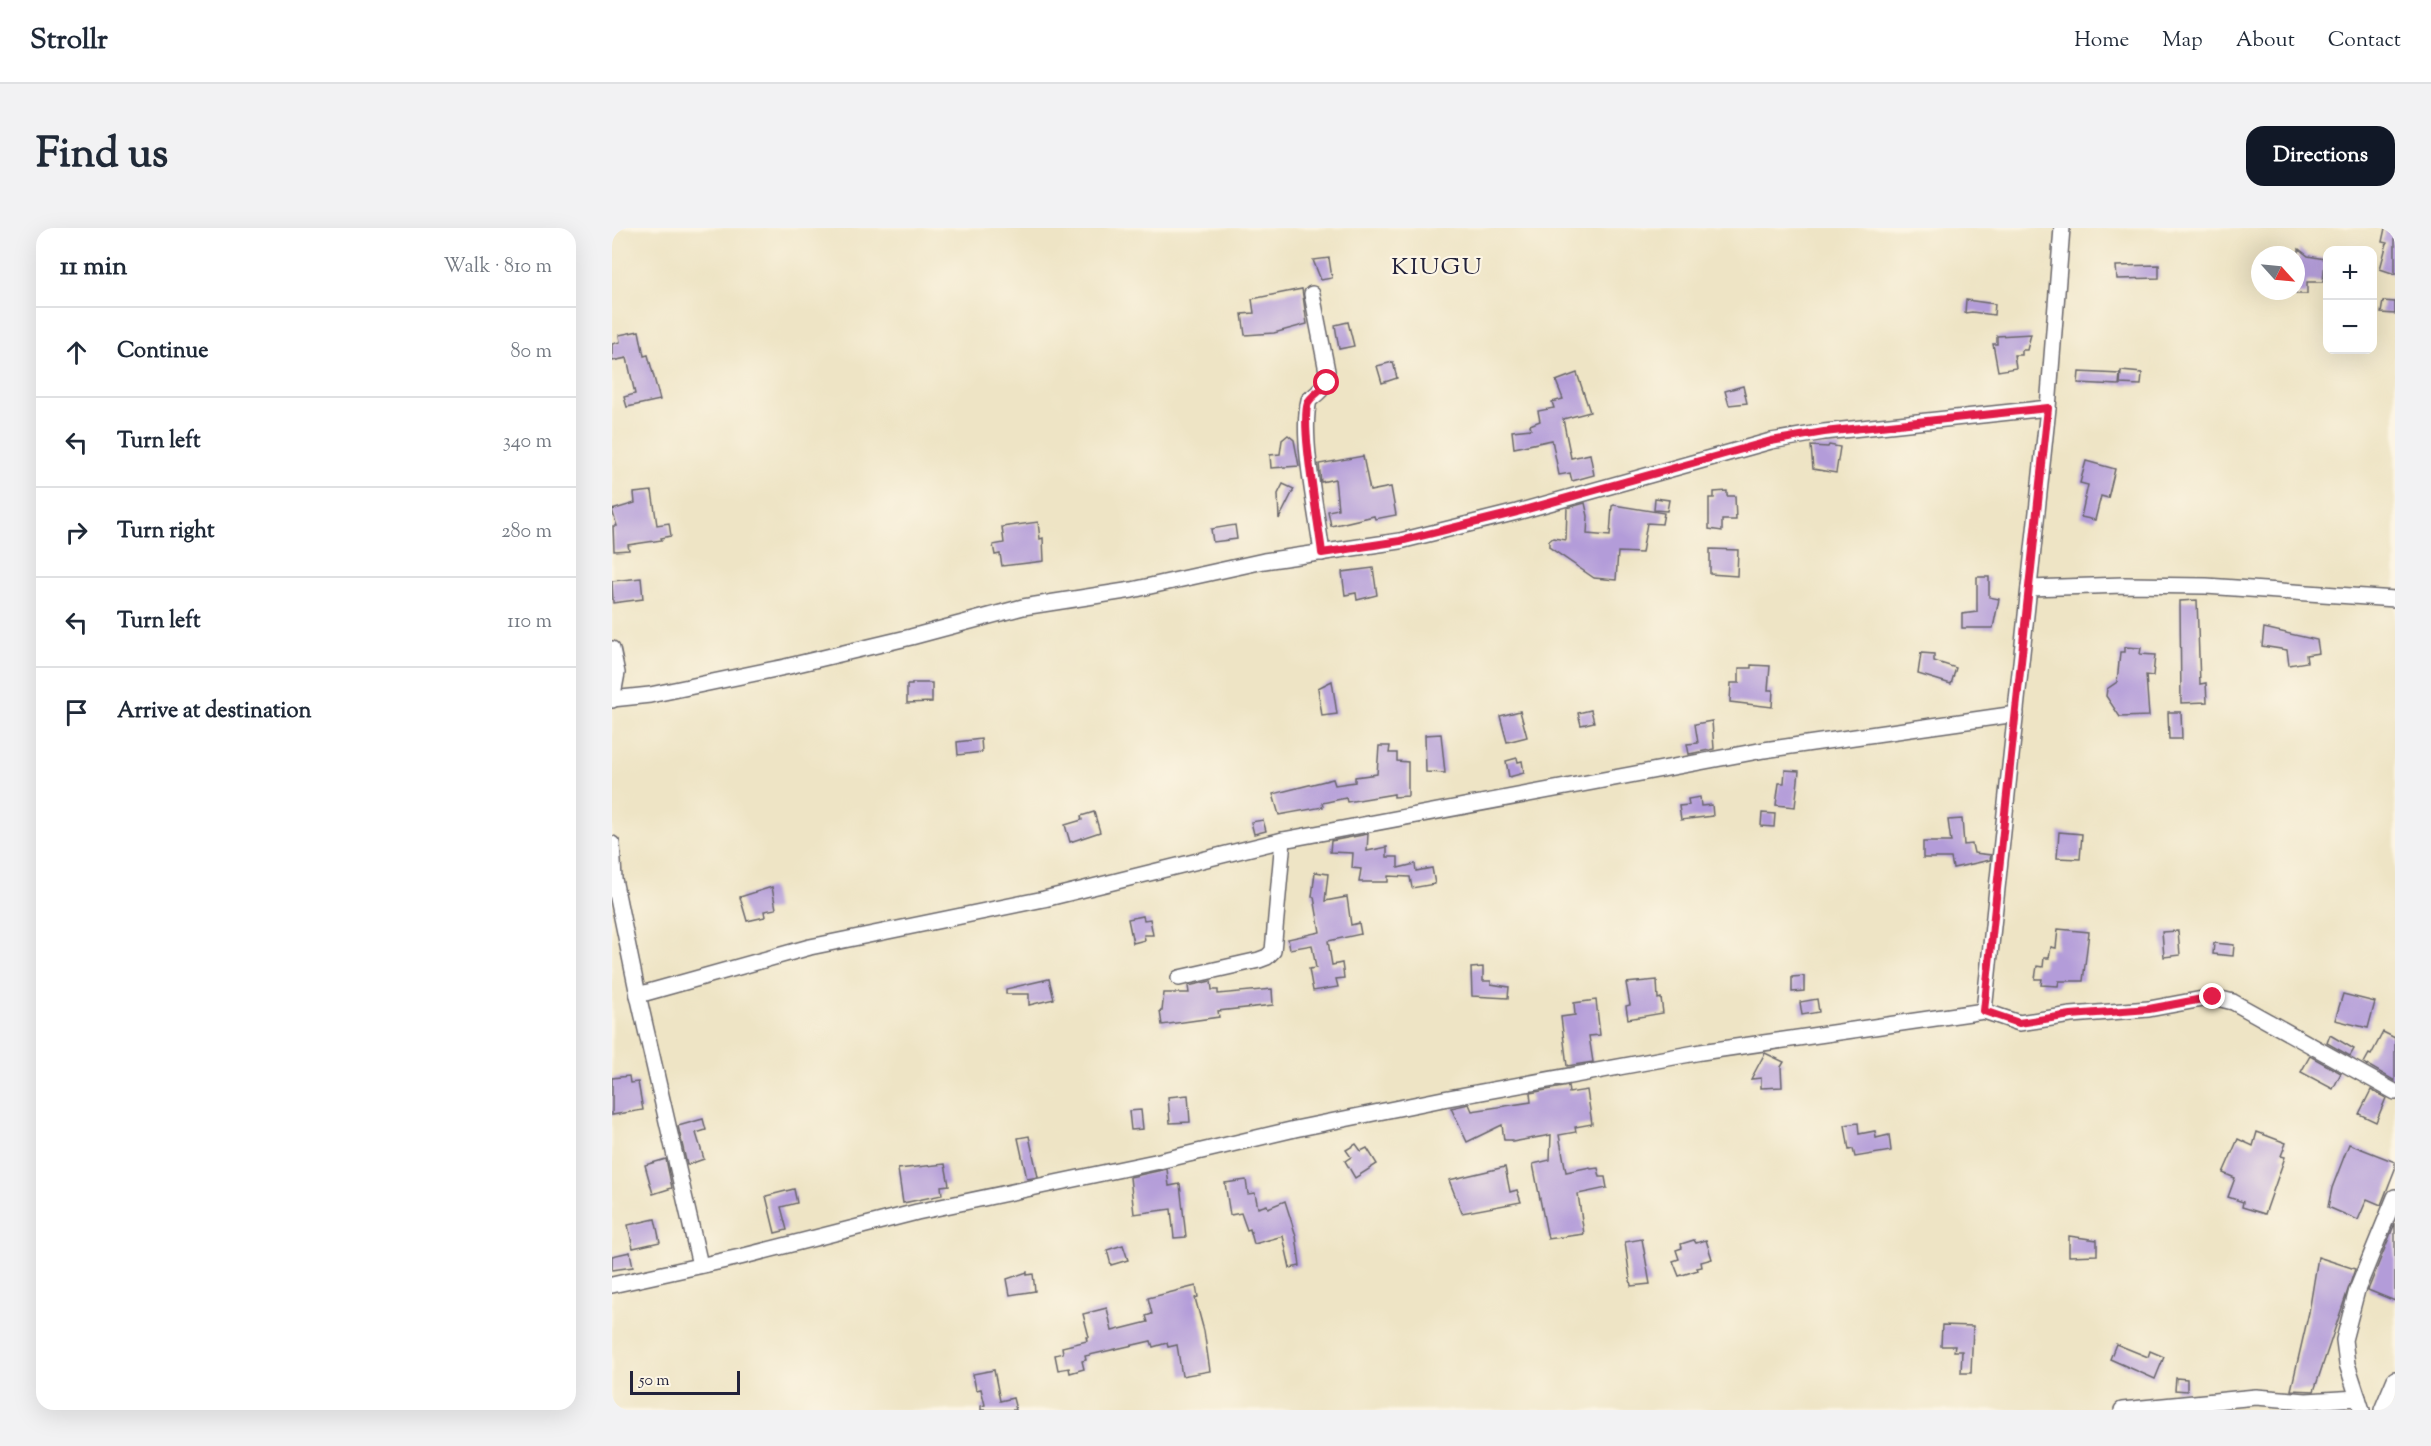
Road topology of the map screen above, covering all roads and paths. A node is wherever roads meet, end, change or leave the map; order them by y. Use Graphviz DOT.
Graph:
graph roads {
  1 [pos="2062,228"];
  2 [pos="1312,294"];
  3 [pos="2048,408"];
  4 [pos="1322,553"];
  5 [pos="2030,588"];
  6 [pos="2395,599"];
  7 [pos="612,649"];
  8 [pos="612,699"];
  9 [pos="2016,714"];
  10 [pos="1283,840"];
  11 [pos="612,844"];
  12 [pos="1179,978"];
  13 [pos="638,995"];
  14 [pos="1984,1011"];
  15 [pos="2395,1092"];
  16 [pos="2395,1197"];
  17 [pos="700,1265"];
  18 [pos="612,1285"];
  19 [pos="2395,1379"];
  20 [pos="2360,1404"];
  21 [pos="2122,1410"];
  22 [pos="2382,1410"];
  1 -- 3 [label="street"];
  2 -- 4 [label="street"];
  3 -- 4 [label="street"];
  3 -- 5 [label="street"];
  4 -- 8 [label="street"];
  5 -- 6 [label="street"];
  5 -- 9 [label="street"];
  7 -- 8 [label="street"];
  9 -- 10 [label="street"];
  9 -- 14 [label="street"];
  10 -- 12 [label="street"];
  10 -- 13 [label="street"];
  11 -- 13 [label="street"];
  13 -- 17 [label="street"];
  14 -- 15 [label="street"];
  14 -- 17 [label="street"];
  16 -- 20 [label="street"];
  17 -- 18 [label="street"];
  19 -- 22 [label="street"];
  20 -- 21 [label="street"];
}
